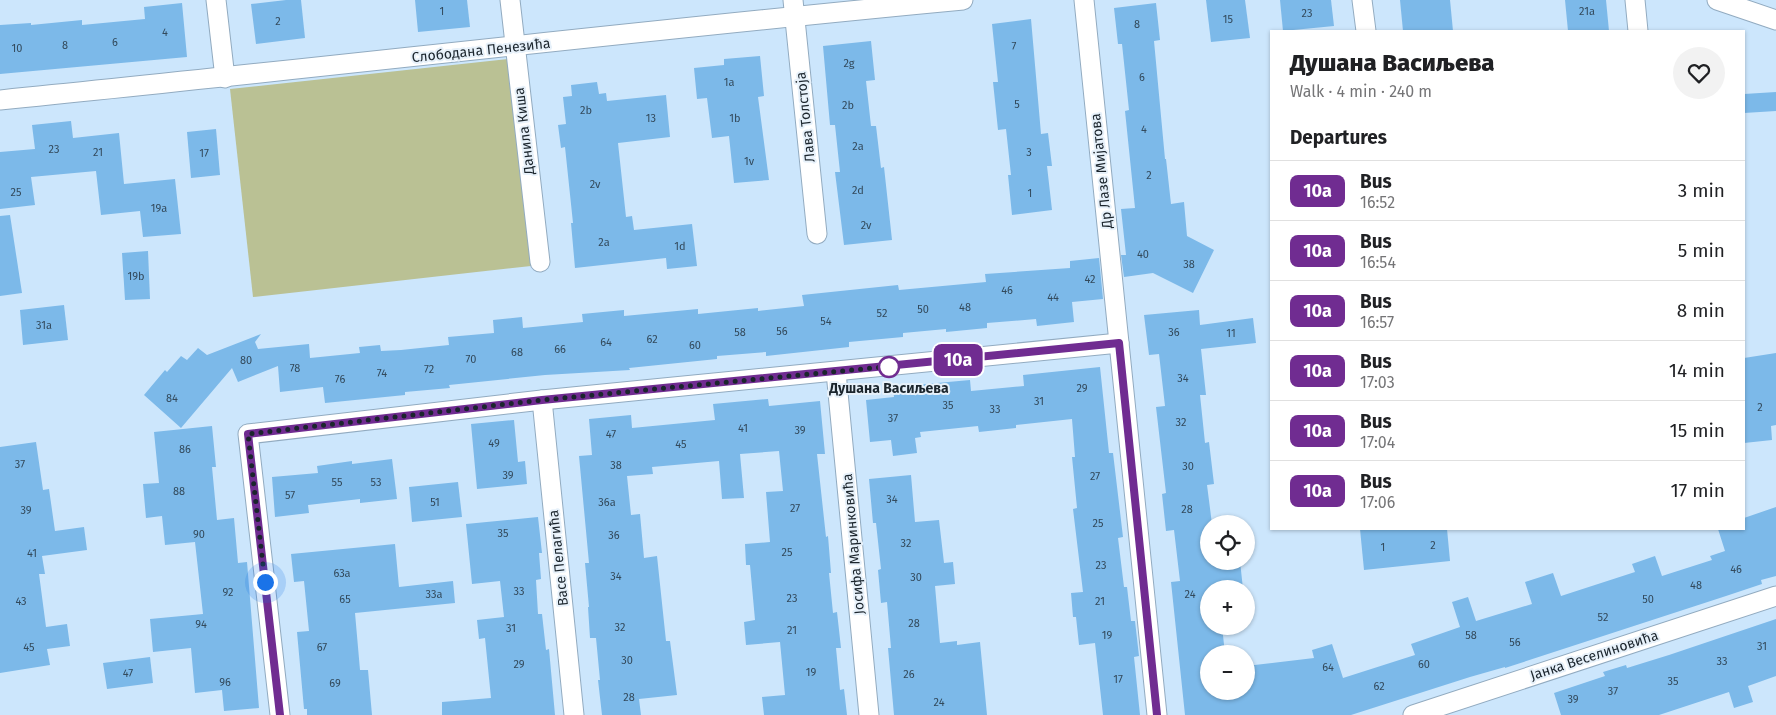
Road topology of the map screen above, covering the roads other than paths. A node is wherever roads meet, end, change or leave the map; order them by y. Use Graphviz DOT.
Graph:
graph roads {
  1 [pos="216,0"];
  2 [pos="510,0"];
  3 [pos="963,0"];
  4 [pos="1084,0"];
  5 [pos="1362,0"];
  6 [pos="1635,0"];
  7 [pos="1717,0"];
  8 [pos="794,8"];
  9 [pos="1776,20"];
  10 [pos="1366,30"];
  11 [pos="1638,30"];
  12 [pos="515,46"];
  13 [pos="225,78"];
  14 [pos="0,100"];
  15 [pos="818,234"];
  16 [pos="540,262"];
  17 [pos="1119,343"];
  18 [pos="836,372"];
  19 [pos="542,400"];
  20 [pos="1776,596"];
  21 [pos="280,715"];
  22 [pos="574,715"];
  23 [pos="869,715"];
  24 [pos="1157,715"];
  25 [pos="1413,715"];
  1 -- 13 [label="street"];
  2 -- 12 [label="street, Данила Киша"];
  3 -- 8 [label="street, Слободана Пенезића"];
  4 -- 17 [label="street, Др Лазе Мијатова"];
  5 -- 10 [label="street"];
  6 -- 11 [label="street"];
  7 -- 9 [label="street"];
  8 -- 12 [label="street, Слободана Пенезића"];
  8 -- 15 [label="street, Лава Толстоја"];
  12 -- 13 [label="street, Слободана Пенезића"];
  12 -- 16 [label="street, Данила Киша"];
  13 -- 14 [label="street, Слободана Пенезића"];
  17 -- 18 [label="street"];
  17 -- 24 [label="street"];
  18 -- 19 [label="street"];
  18 -- 23 [label="street, Јосифа Маринковића"];
  19 -- 21 [label="street"];
  19 -- 22 [label="street, Васе Пелагића"];
  20 -- 25 [label="street, Јанка Веселиновића"];
}
